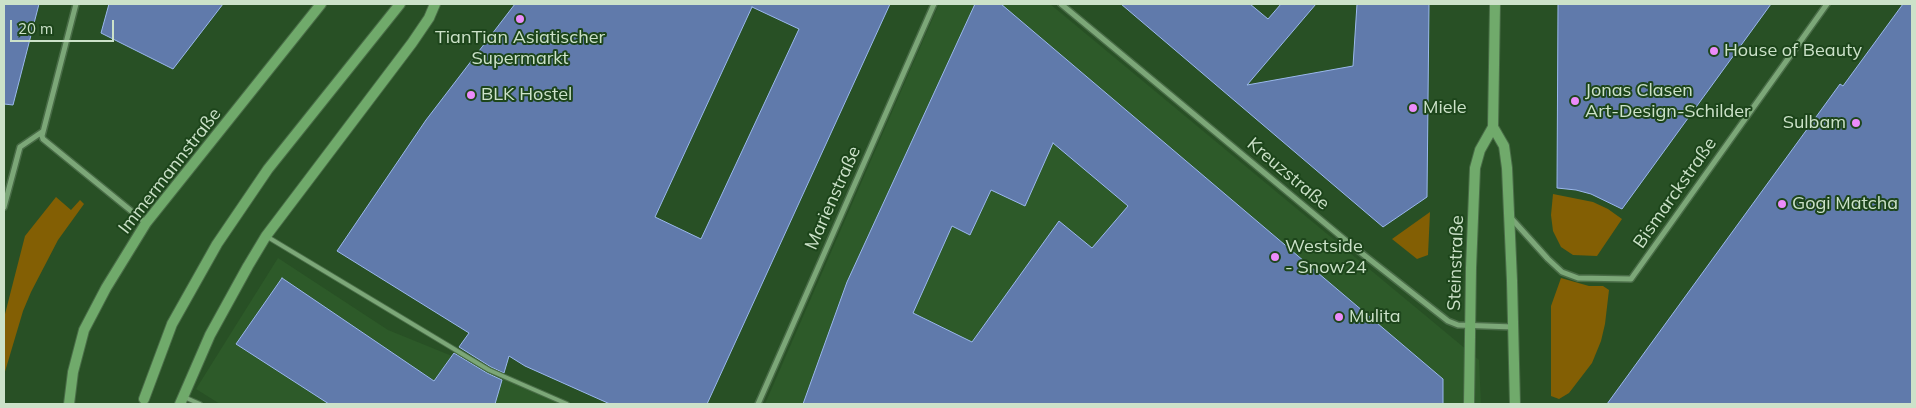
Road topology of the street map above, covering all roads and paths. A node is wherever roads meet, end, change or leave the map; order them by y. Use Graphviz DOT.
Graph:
graph roads {
  1 [pos="76,4"];
  2 [pos="321,4"];
  3 [pos="400,4"];
  4 [pos="435,4"];
  5 [pos="934,4"];
  6 [pos="1061,4"];
  7 [pos="1495,4"];
  8 [pos="1827,4"];
  9 [pos="1493,127"];
  10 [pos="42,132"];
  11 [pos="4,207"];
  12 [pos="1510,216"];
  13 [pos="146,222"];
  14 [pos="266,236"];
  15 [pos="1470,326"];
  16 [pos="1513,326"];
  17 [pos="144,399"];
  18 [pos="182,401"];
  19 [pos="69,404"];
  20 [pos="200,404"];
  21 [pos="567,404"];
  22 [pos="758,404"];
  23 [pos="1469,404"];
  24 [pos="1515,404"];
  1 -- 10 [label="street"];
  2 -- 13 [label="street, Immermannstraße"];
  3 -- 17 [label="street"];
  4 -- 14 [label="street"];
  5 -- 22 [label="street, Marienstraße"];
  6 -- 15 [label="street, Kreuzstraße"];
  7 -- 9 [label="street, Steinstraße"];
  8 -- 12 [label="street, Bismarckstraße"];
  9 -- 12 [label="street, Steinstraße"];
  9 -- 15 [label="street, Steinstraße"];
  10 -- 11 [label="street"];
  10 -- 13 [label="street"];
  12 -- 16 [label="street, Steinstraße"];
  13 -- 19 [label="street, Immermannstraße"];
  14 -- 18 [label="street"];
  14 -- 21 [label="lane"];
  15 -- 16 [label="street, Kreuzstraße"];
  15 -- 23 [label="street, Steinstraße"];
  16 -- 24 [label="street, Steinstraße"];
  18 -- 20 [label="lane"];
}
